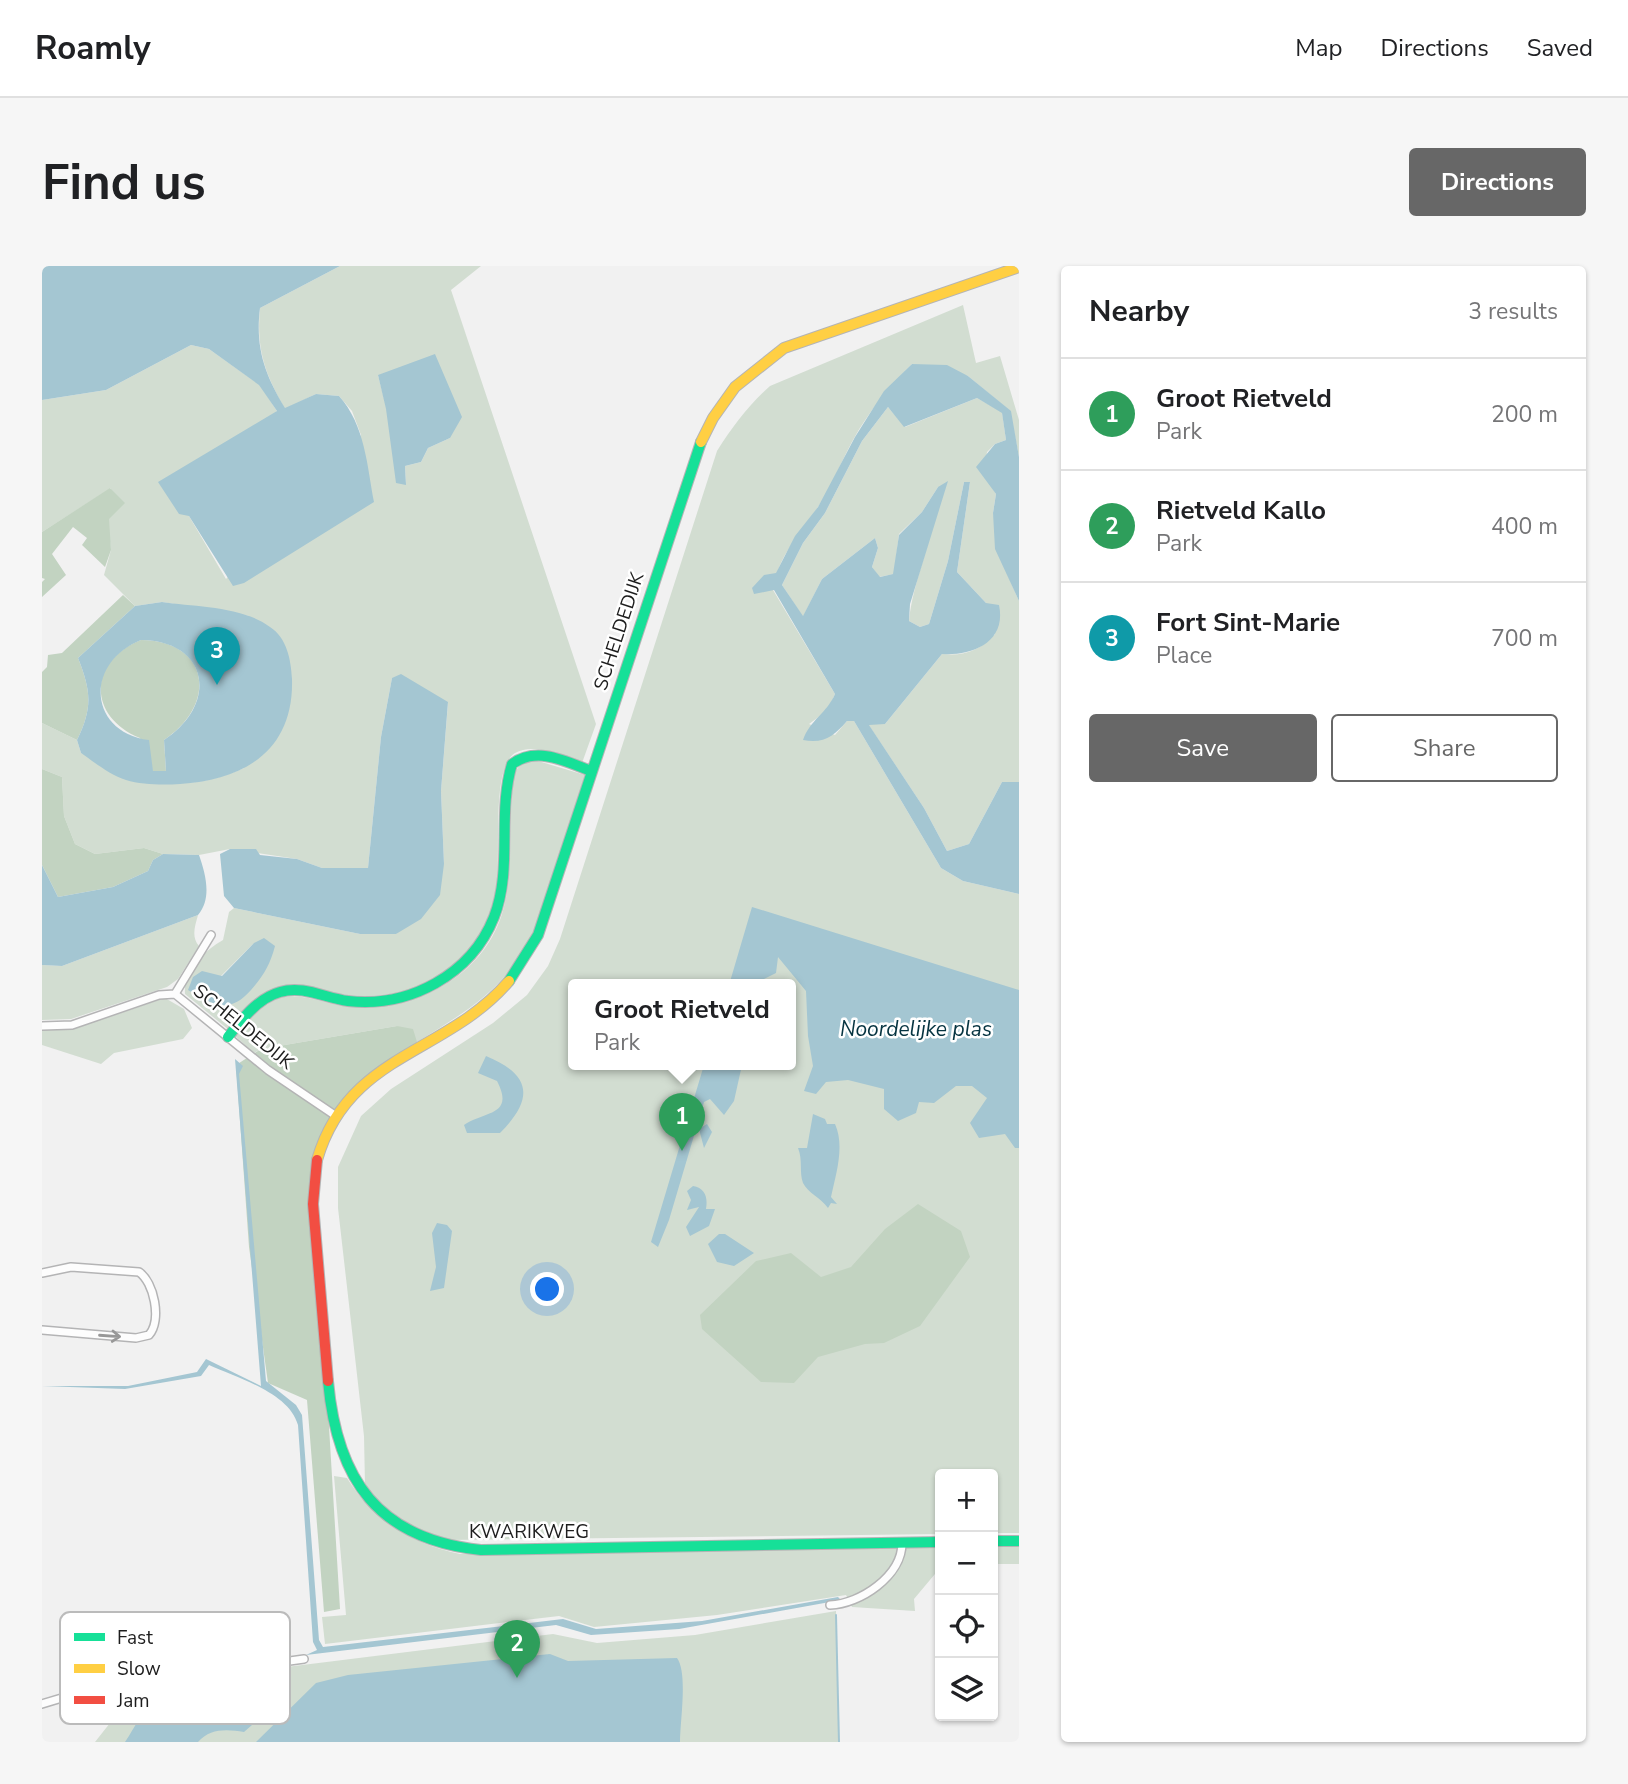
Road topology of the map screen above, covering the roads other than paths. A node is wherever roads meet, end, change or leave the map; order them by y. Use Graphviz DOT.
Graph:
graph roads {
  1 [pos="1019,267"];
  2 [pos="591,771"];
  3 [pos="211,935"];
  4 [pos="175,994"];
  5 [pos="42,1026"];
  6 [pos="228,1037"];
  7 [pos="337,1113"];
  8 [pos="42,1273"];
  9 [pos="42,1330"];
  10 [pos="998,1541"];
  11 [pos="1019,1541"];
  12 [pos="935,1542"];
  13 [pos="902,1543"];
  14 [pos="830,1605"];
  15 [pos="304,1658"];
  16 [pos="290,1660"];
  17 [pos="60,1699"];
  18 [pos="42,1704"];
  1 -- 2 [label="street, SCHELDEDIJK"];
  2 -- 6 [label="street"];
  2 -- 7 [label="street, SCHELDEDIJK"];
  3 -- 4 [label="street"];
  4 -- 5 [label="street, SCHELDEDIJK"];
  4 -- 6 [label="street, SCHELDEDIJK"];
  6 -- 7 [label="street, SCHELDEDIJK"];
  7 -- 13 [label="street, KWARIKWEG"];
  9 -- 8 [label="street, one-way"];
  10 -- 11 [label="street"];
  12 -- 13 [label="street, KWARIKWEG"];
  13 -- 14 [label="street"];
  15 -- 16 [label="street"];
  17 -- 18 [label="street"];
}
